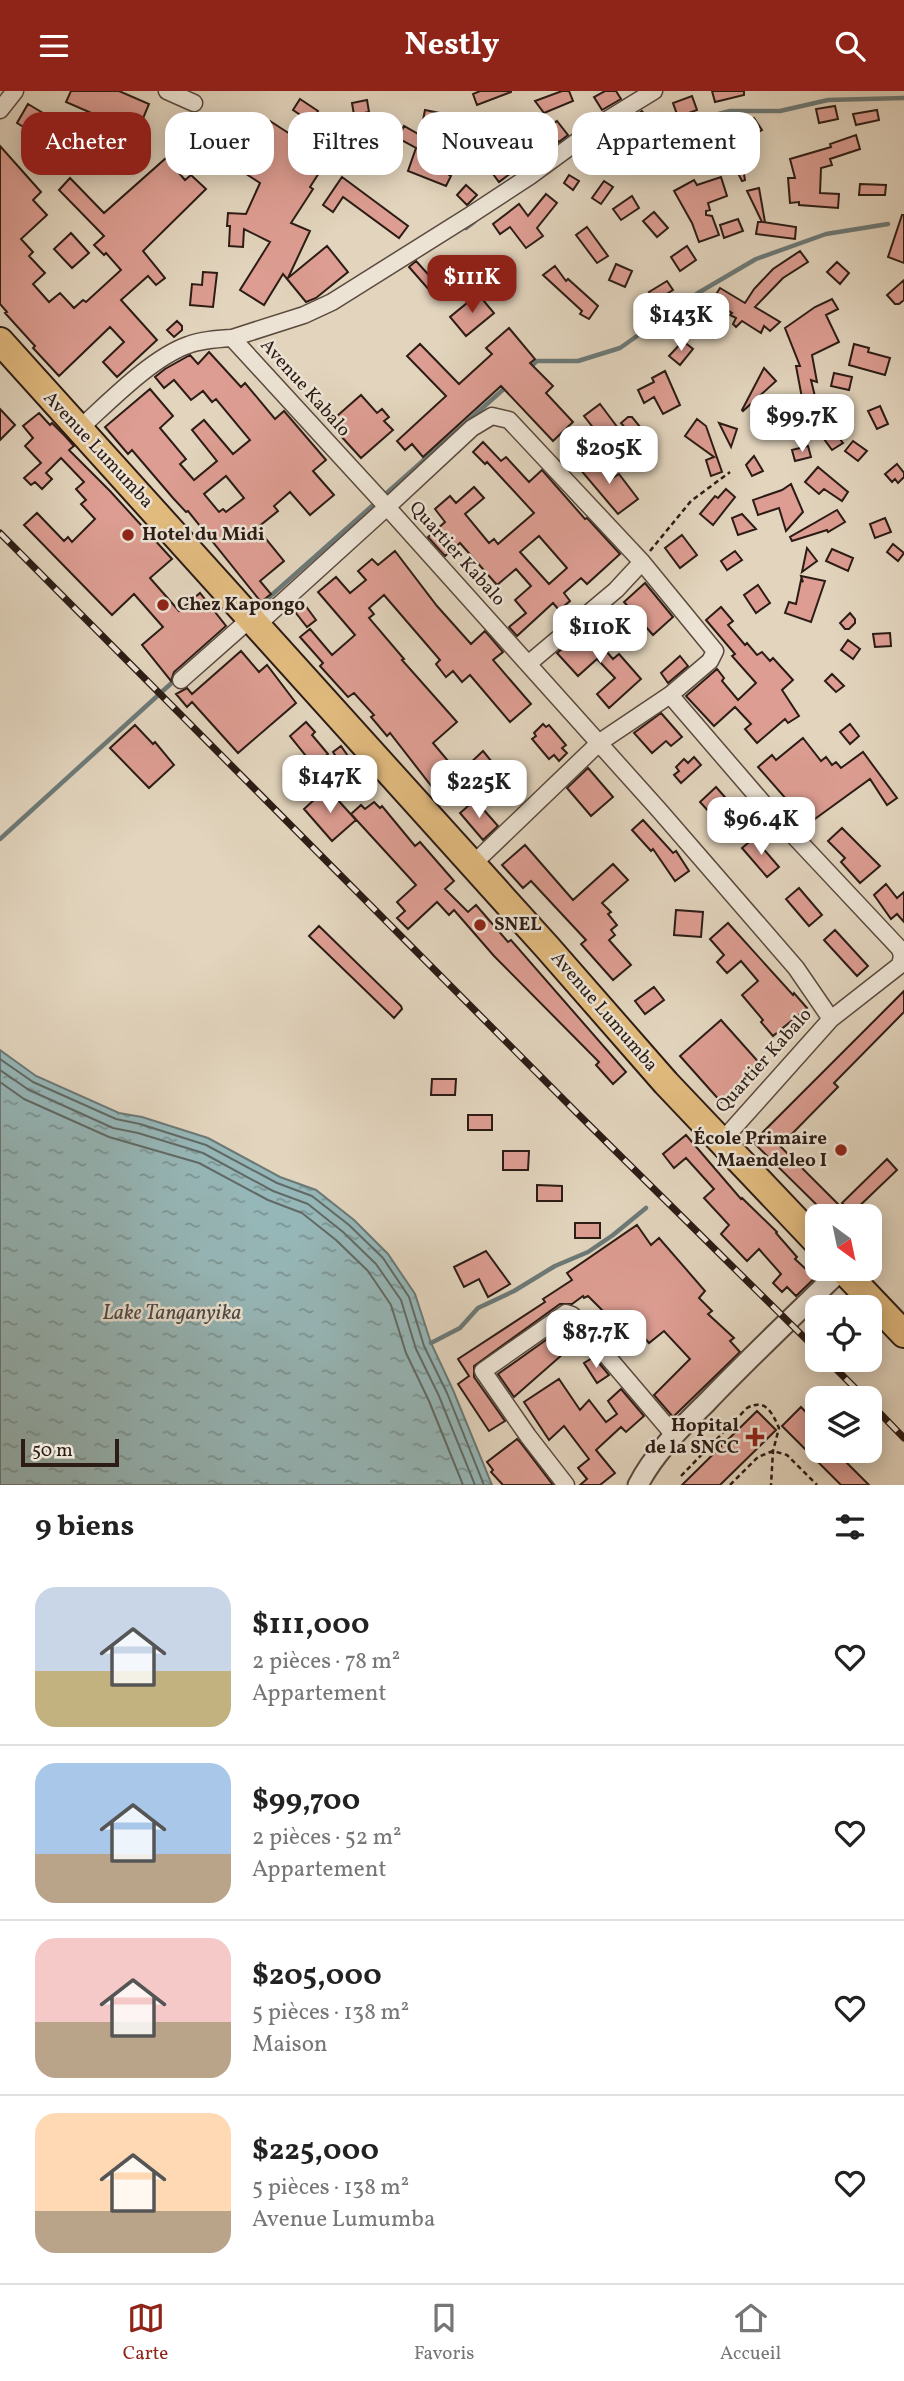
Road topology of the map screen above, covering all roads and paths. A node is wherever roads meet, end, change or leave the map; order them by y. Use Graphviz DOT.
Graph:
graph roads {
  1 [pos="15,91"];
  2 [pos="167,91"];
  3 [pos="654,91"];
  4 [pos="194,103"];
  5 [pos="0,110"];
  6 [pos="232,338"];
  7 [pos="0,341"];
  8 [pos="79,429"];
  9 [pos="730,472"];
  10 [pos="387,507"];
  11 [pos="642,562"];
  12 [pos="253,622"];
  13 [pos="528,664"];
  14 [pos="181,680"];
  15 [pos="670,695"];
  16 [pos="600,742"];
  17 [pos="472,864"];
  18 [pos="831,1019"];
  19 [pos="721,1142"];
  20 [pos="805,1230"];
  21 [pos="829,1281"];
  22 [pos="853,1281"];
  23 [pos="904,1334"];
  24 [pos="674,1435"];
  25 [pos="773,1451"];
  26 [pos="648,1465"];
  27 [pos="681,1476"];
  28 [pos="566,1485"];
  29 [pos="625,1485"];
  30 [pos="639,1485"];
  31 [pos="730,1485"];
  32 [pos="771,1485"];
  33 [pos="817,1485"];
  1 -- 5 [label="street"];
  2 -- 4 [label="street"];
  3 -- 6 [label="street"];
  6 -- 8 [label="street, Avenue Kabalo"];
  6 -- 10 [label="street, Avenue Kabalo"];
  7 -- 8 [label="highway, Avenue Lumumba"];
  8 -- 12 [label="highway, Avenue Lumumba"];
  9 -- 11 [label="path"];
  10 -- 11 [label="street"];
  10 -- 12 [label="street, Quartier Kabalo"];
  10 -- 13 [label="street, Quartier Kabalo"];
  11 -- 13 [label="street"];
  11 -- 15 [label="street"];
  12 -- 14 [label="street, Quartier Kabalo"];
  12 -- 17 [label="highway, Avenue Lumumba"];
  13 -- 16 [label="street, Quartier Kabalo"];
  15 -- 16 [label="street"];
  15 -- 18 [label="street"];
  16 -- 17 [label="street"];
  16 -- 18 [label="street, Quartier Kabalo"];
  17 -- 19 [label="highway, Avenue Lumumba"];
  18 -- 19 [label="street, Quartier Kabalo"];
  19 -- 20 [label="highway, Avenue Lumumba"];
  21 -- 24 [label="street"];
  22 -- 23 [label="highway"];
  24 -- 26 [label="street"];
  24 -- 28 [label="street"];
  25 -- 27 [label="path"];
  25 -- 31 [label="path"];
  25 -- 32 [label="path"];
  25 -- 33 [label="path"];
  26 -- 29 [label="street"];
  26 -- 30 [label="street"];
}
